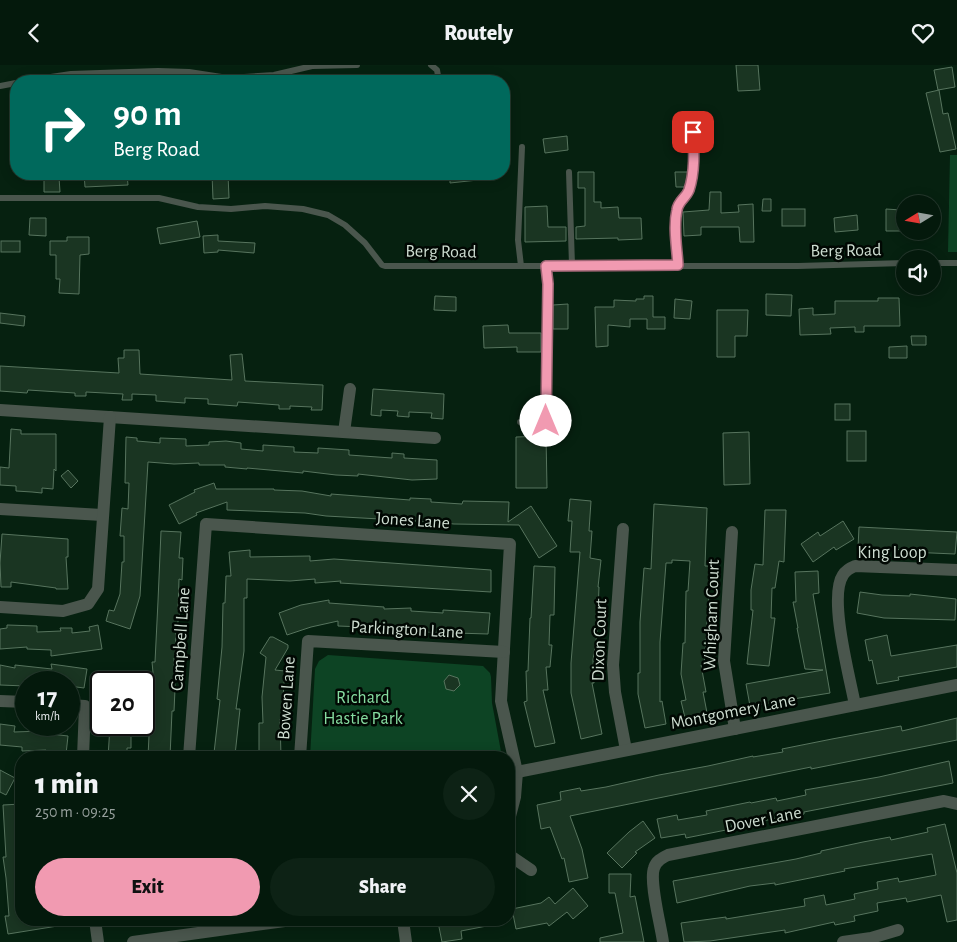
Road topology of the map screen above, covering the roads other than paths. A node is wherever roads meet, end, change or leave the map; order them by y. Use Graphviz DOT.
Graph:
graph roads {
  1 [pos="357,65"];
  2 [pos="431,65"];
  3 [pos="64,75"];
  4 [pos="211,75"];
  5 [pos="274,75"];
  6 [pos="438,75"];
  7 [pos="693,132"];
  8 [pos="522,147"];
  9 [pos="569,172"];
  10 [pos="0,198"];
  11 [pos="896,263"];
  12 [pos="941,263"];
  13 [pos="957,263"];
  14 [pos="572,265"];
  15 [pos="678,265"];
  16 [pos="521,266"];
  17 [pos="546,266"];
  18 [pos="350,389"];
  19 [pos="0,410"];
  20 [pos="110,417"];
  21 [pos="520,422"];
  22 [pos="344,432"];
  23 [pos="435,438"];
  24 [pos="0,509"];
  25 [pos="102,515"];
  26 [pos="206,524"];
  27 [pos="623,529"];
  28 [pos="732,532"];
  29 [pos="957,570"];
  30 [pos="0,607"];
  31 [pos="308,641"];
  32 [pos="504,653"];
  33 [pos="957,685"];
  34 [pos="0,701"];
  35 [pos="15,702"];
  36 [pos="855,705"];
  37 [pos="80,706"];
  38 [pos="735,729"];
  39 [pos="626,750"];
  40 [pos="83,751"];
  41 [pos="189,751"];
  42 [pos="300,751"];
  43 [pos="512,751"];
  44 [pos="515,763"];
  45 [pos="517,772"];
  46 [pos="515,797"];
  47 [pos="957,804"];
  48 [pos="515,859"];
  49 [pos="531,870"];
  50 [pos="96,926"];
  51 [pos="202,926"];
  52 [pos="404,926"];
  53 [pos="898,930"];
  54 [pos="98,942"];
  55 [pos="133,942"];
  56 [pos="406,942"];
  57 [pos="664,942"];
  58 [pos="843,942"];
  1 -- 5 [label="lane"];
  2 -- 6 [label="lane"];
  3 -- 4 [label="lane"];
  7 -- 15 [label="lane"];
  8 -- 16 [label="lane"];
  9 -- 14 [label="lane"];
  10 -- 16 [label="lane, Berg Road"];
  11 -- 15 [label="lane, Berg Road"];
  12 -- 13 [label="lane"];
  14 -- 15 [label="lane, Berg Road"];
  14 -- 17 [label="lane, Berg Road"];
  16 -- 17 [label="lane, Berg Road"];
  17 -- 21 [label="lane"];
  18 -- 22 [label="street"];
  19 -- 20 [label="street"];
  20 -- 22 [label="street"];
  20 -- 25 [label="street"];
  22 -- 23 [label="street"];
  24 -- 25 [label="street"];
  25 -- 30 [label="street"];
  26 -- 32 [label="street, Jones Lane"];
  26 -- 41 [label="street, Campbell Lane"];
  27 -- 39 [label="street, Dixon Court"];
  28 -- 38 [label="street, Whigham Court"];
  29 -- 36 [label="street, King Loop"];
  31 -- 32 [label="street, Parkington Lane"];
  31 -- 42 [label="street, Bowen Lane"];
  32 -- 43 [label="street"];
  33 -- 36 [label="street, Montgomery Lane"];
  34 -- 35 [label="street"];
  36 -- 38 [label="street, Montgomery Lane"];
  37 -- 40 [label="street"];
  38 -- 39 [label="street, Montgomery Lane"];
  39 -- 45 [label="street, Montgomery Lane"];
  44 -- 45 [label="street"];
  45 -- 46 [label="street"];
  47 -- 57 [label="street, Dover Lane"];
  48 -- 49 [label="street"];
  50 -- 54 [label="street"];
  51 -- 55 [label="street"];
  52 -- 56 [label="street"];
  53 -- 58 [label="street"];
}
